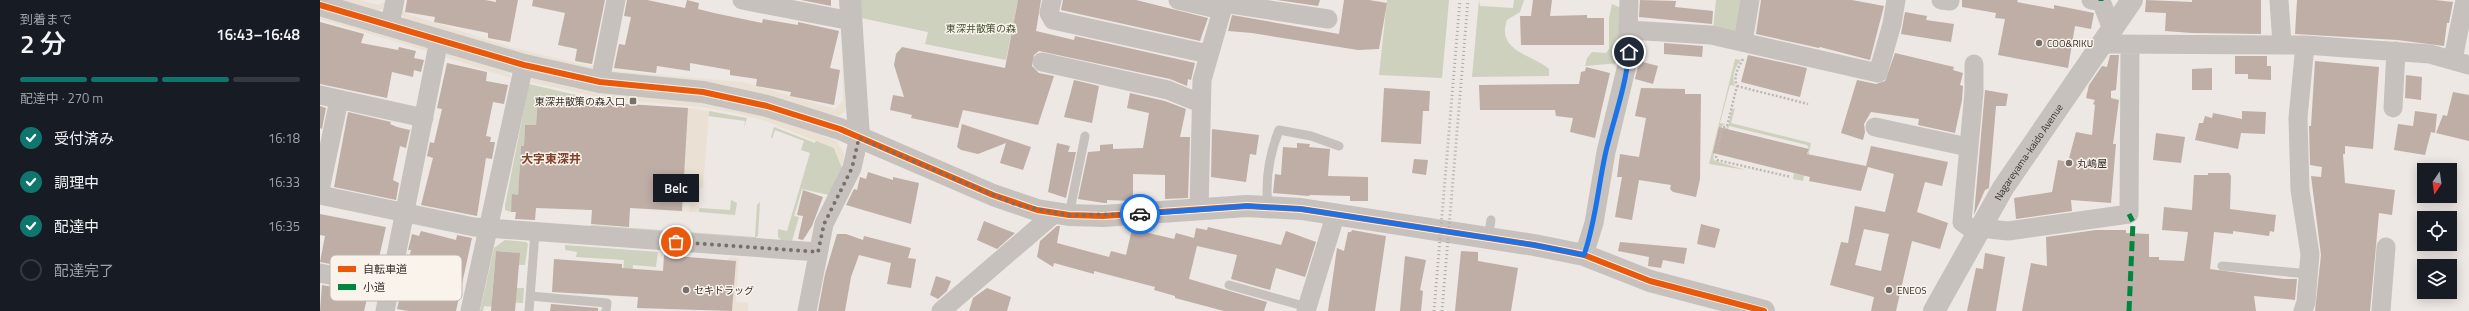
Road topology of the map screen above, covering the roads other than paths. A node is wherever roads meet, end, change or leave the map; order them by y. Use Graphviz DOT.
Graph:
graph roads {
  1 [pos="395,0"];
  2 [pos="616,0"];
  3 [pos="742,0"];
  4 [pos="1052,0"];
  5 [pos="1178,0"];
  6 [pos="1629,0"];
  7 [pos="1750,0"];
  8 [pos="1896,0"];
  9 [pos="2091,0"];
  10 [pos="2132,0"];
  11 [pos="2279,0"];
  12 [pos="2465,0"];
  13 [pos="1224,4"];
  14 [pos="320,5"];
  15 [pos="851,9"];
  16 [pos="1328,19"];
  17 [pos="390,24"];
  18 [pos="1629,30"];
  19 [pos="2107,36"];
  20 [pos="439,40"];
  21 [pos="1745,43"];
  22 [pos="2282,44"];
  23 [pos="2130,45"];
  24 [pos="2305,45"];
  25 [pos="2396,51"];
  26 [pos="1208,54"];
  27 [pos="1042,62"];
  28 [pos="2461,62"];
  29 [pos="1974,64"];
  30 [pos="524,65"];
  31 [pos="600,82"];
  32 [pos="320,95"];
  33 [pos="339,100"];
  34 [pos="1200,102"];
  35 [pos="2393,108"];
  36 [pos="424,118"];
  37 [pos="1875,127"];
  38 [pos="1085,136"];
  39 [pos="859,138"];
  40 [pos="1338,146"];
  41 [pos="1968,147"];
  42 [pos="320,190"];
  43 [pos="320,195"];
  44 [pos="1268,206"];
  45 [pos="1199,210"];
  46 [pos="405,212"];
  47 [pos="1062,214"];
  48 [pos="1336,214"];
  49 [pos="490,228"];
  50 [pos="1978,230"];
  51 [pos="535,232"];
  52 [pos="2386,247"];
  53 [pos="818,252"];
  54 [pos="396,255"];
  55 [pos="1584,255"];
  56 [pos="2222,266"];
  57 [pos="320,273"];
  58 [pos="2309,274"];
  59 [pos="330,275"];
  60 [pos="1229,285"];
  61 [pos="530,296"];
  62 [pos="387,301"];
  63 [pos="1306,309"];
  64 [pos="385,311"];
  65 [pos="470,311"];
  66 [pos="529,311"];
  67 [pos="606,311"];
  68 [pos="807,311"];
  69 [pos="941,311"];
  70 [pos="1764,311"];
  71 [pos="1934,311"];
  72 [pos="2303,311"];
  73 [pos="2380,311"];
  1 -- 17 [label="street"];
  2 -- 31 [label="street"];
  3 -- 15 [label="street"];
  4 -- 26 [label="street"];
  5 -- 13 [label="street"];
  6 -- 18 [label="street"];
  7 -- 21 [label="street"];
  8 -- 21 [label="street"];
  9 -- 19 [label="street"];
  10 -- 19 [label="street, Nagareyama-kaido Avenue"];
  11 -- 22 [label="street"];
  12 -- 28 [label="street"];
  13 -- 16 [label="street"];
  13 -- 26 [label="street"];
  14 -- 17 [label="street"];
  15 -- 39 [label="street"];
  17 -- 20 [label="street"];
  18 -- 21 [label="street"];
  18 -- 55 [label="street"];
  19 -- 23 [label="street"];
  19 -- 50 [label="street, Nagareyama-kaido Avenue"];
  20 -- 30 [label="street"];
  20 -- 36 [label="street"];
  22 -- 23 [label="street"];
  22 -- 24 [label="street"];
  23 -- 50 [label="street"];
  24 -- 25 [label="street"];
  24 -- 58 [label="street"];
  25 -- 28 [label="street"];
  25 -- 35 [label="street"];
  26 -- 34 [label="street"];
  27 -- 34 [label="street"];
  29 -- 41 [label="street"];
  30 -- 31 [label="street"];
  30 -- 49 [label="street"];
  31 -- 39 [label="street"];
  32 -- 33 [label="street"];
  33 -- 36 [label="street"];
  33 -- 42 [label="street"];
  34 -- 45 [label="street"];
  36 -- 46 [label="street"];
  37 -- 41 [label="street"];
  38 -- 47 [label="lane"];
  39 -- 47 [label="street"];
  39 -- 53 [label="street"];
  40 -- 44 [label="lane"];
  41 -- 50 [label="street"];
  43 -- 46 [label="street"];
  44 -- 45 [label="street"];
  44 -- 48 [label="street"];
  45 -- 47 [label="street"];
  46 -- 49 [label="street"];
  46 -- 54 [label="street"];
  47 -- 69 [label="street"];
  48 -- 55 [label="street"];
  48 -- 63 [label="street"];
  49 -- 51 [label="street"];
  49 -- 65 [label="street"];
  50 -- 71 [label="street, Nagareyama-kaido Avenue"];
  51 -- 53 [label="street"];
  51 -- 61 [label="lane"];
  52 -- 73 [label="street"];
  53 -- 68 [label="street"];
  55 -- 70 [label="street"];
  56 -- 58 [label="lane"];
  57 -- 59 [label="street"];
  58 -- 72 [label="street"];
  60 -- 63 [label="lane"];
  61 -- 66 [label="lane"];
  61 -- 67 [label="lane"];
  62 -- 64 [label="street"];
}
